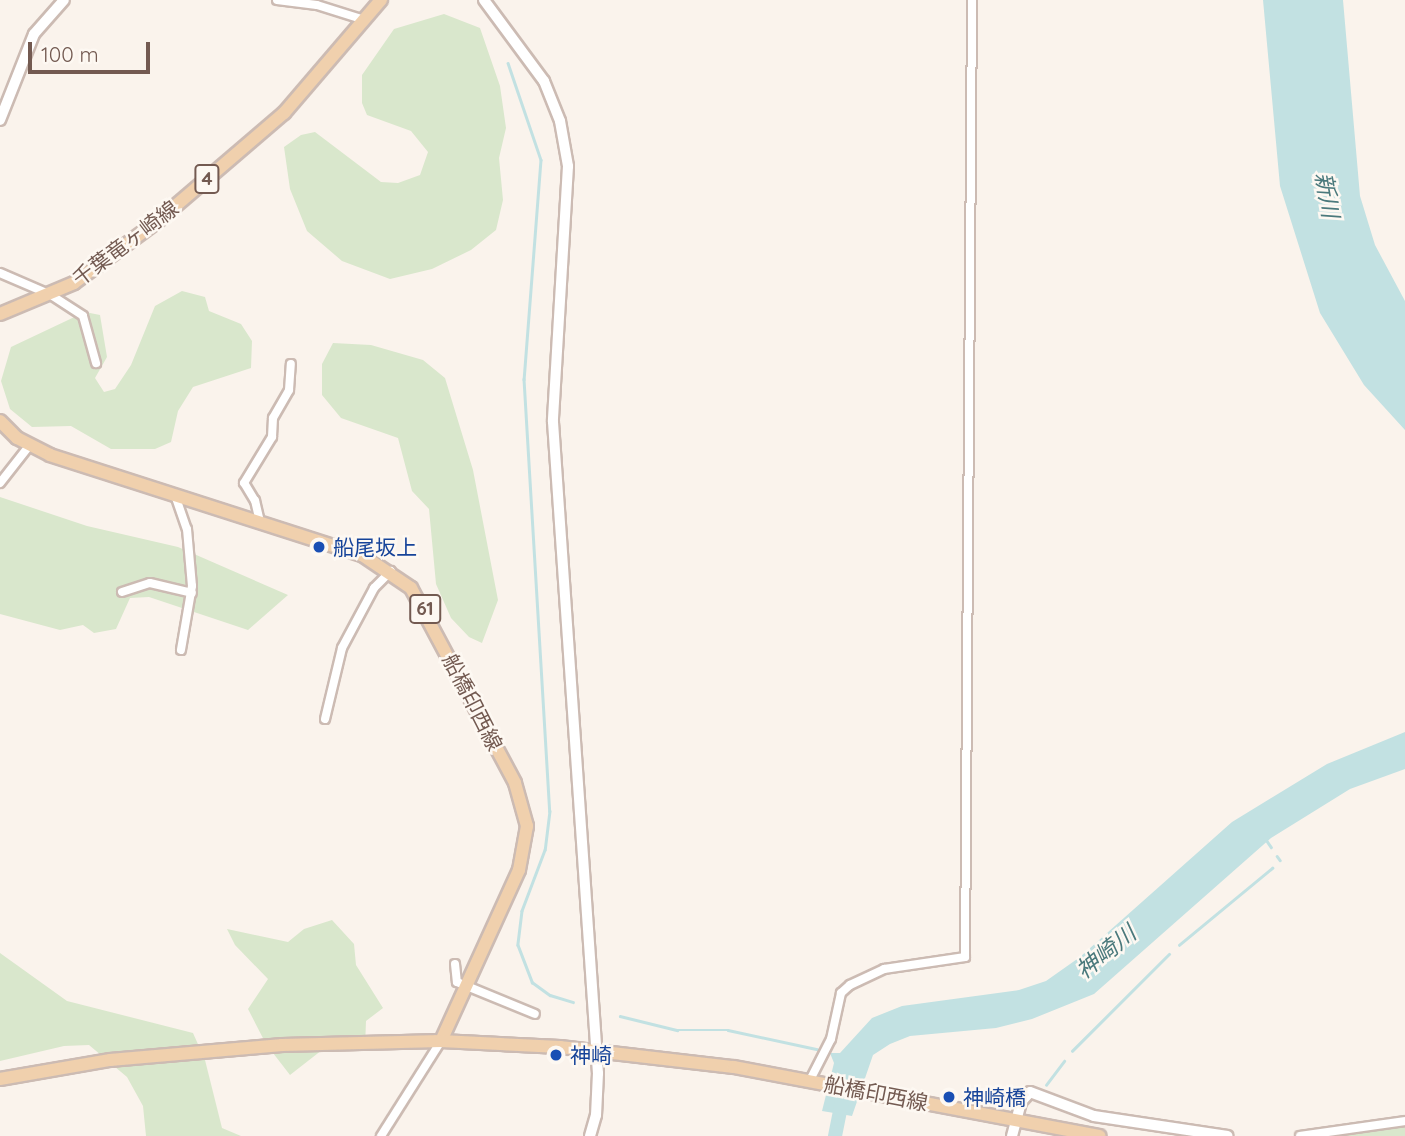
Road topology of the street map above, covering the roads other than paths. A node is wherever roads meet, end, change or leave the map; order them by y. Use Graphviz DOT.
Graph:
graph roads {
  1 [pos="64,0"];
  2 [pos="277,0"];
  3 [pos="381,0"];
  4 [pos="484,0"];
  5 [pos="972,0"];
  6 [pos="365,20"];
  7 [pos="0,120"];
  8 [pos="0,273"];
  9 [pos="51,295"];
  10 [pos="0,314"];
  11 [pos="96,363"];
  12 [pos="291,364"];
  13 [pos="0,421"];
  14 [pos="29,446"];
  15 [pos="0,483"];
  16 [pos="175,495"];
  17 [pos="260,522"];
  18 [pos="392,571"];
  19 [pos="122,592"];
  20 [pos="192,593"];
  21 [pos="181,650"];
  22 [pos="325,719"];
  23 [pos="455,964"];
  24 [pos="464,986"];
  25 [pos="535,1014"];
  26 [pos="441,1041"];
  27 [pos="596,1049"];
  28 [pos="0,1079"];
  29 [pos="812,1080"];
  30 [pos="1016,1119"];
  31 [pos="1405,1121"];
  32 [pos="381,1136"];
  33 [pos="590,1136"];
  34 [pos="1012,1136"];
  35 [pos="1100,1136"];
  36 [pos="1228,1136"];
  37 [pos="1300,1136"];
  1 -- 7 [label="street"];
  2 -- 6 [label="street"];
  3 -- 6 [label="main road, 千葉竜ヶ崎線 / 4"];
  4 -- 27 [label="street"];
  5 -- 29 [label="street"];
  6 -- 9 [label="main road, 千葉竜ヶ崎線 / 4"];
  8 -- 9 [label="street"];
  9 -- 10 [label="main road, 千葉竜ヶ崎線 / 4"];
  9 -- 11 [label="street"];
  12 -- 17 [label="street"];
  13 -- 14 [label="main road, 船橋印西線 / 61"];
  14 -- 15 [label="street"];
  14 -- 16 [label="main road, 船橋印西線 / 61"];
  16 -- 17 [label="main road, 船橋印西線 / 61"];
  16 -- 20 [label="street"];
  17 -- 18 [label="main road, 船橋印西線 / 61"];
  18 -- 22 [label="street"];
  18 -- 24 [label="main road, 船橋印西線 / 61"];
  19 -- 20 [label="street"];
  20 -- 21 [label="street"];
  23 -- 24 [label="street"];
  24 -- 25 [label="street"];
  24 -- 26 [label="main road, 船橋印西線 / 61"];
  26 -- 27 [label="main road, 船橋印西線"];
  26 -- 28 [label="main road, 船橋印西線"];
  26 -- 32 [label="street"];
  27 -- 29 [label="main road, 船橋印西線"];
  27 -- 33 [label="street"];
  29 -- 30 [label="main road, 船橋印西線"];
  30 -- 34 [label="street"];
  30 -- 35 [label="main road, 船橋印西線"];
  30 -- 36 [label="street"];
  31 -- 37 [label="street"];
}
